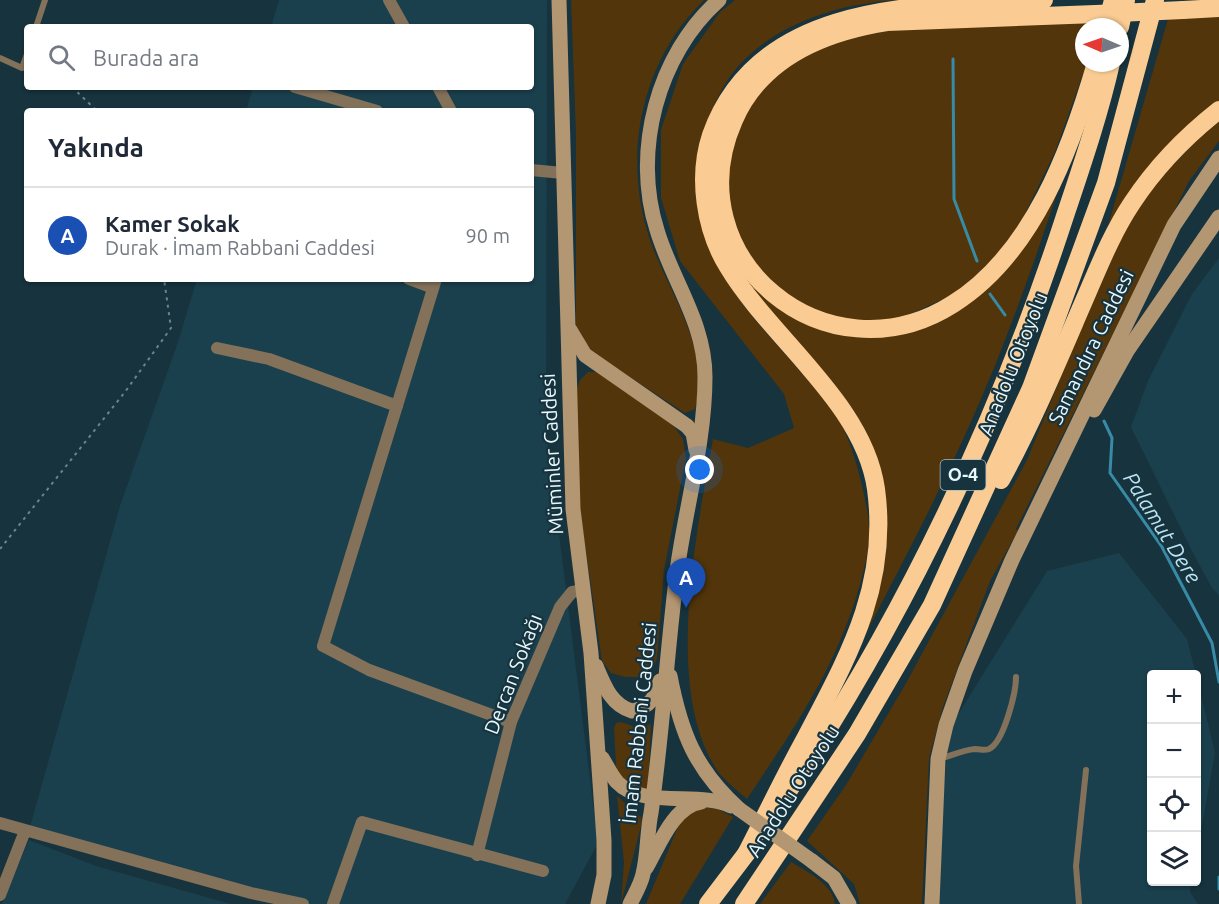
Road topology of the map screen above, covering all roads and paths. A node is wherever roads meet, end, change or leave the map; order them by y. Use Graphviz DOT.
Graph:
graph roads {
  1 [pos="45,0"];
  2 [pos="389,0"];
  3 [pos="559,0"];
  4 [pos="719,0"];
  5 [pos="1044,0"];
  6 [pos="1113,0"];
  7 [pos="1126,0"];
  8 [pos="1155,0"];
  9 [pos="1219,8"];
  10 [pos="1102,18"];
  11 [pos="1117,18"];
  12 [pos="1122,18"];
  13 [pos="1075,20"];
  14 [pos="37,24"];
  15 [pos="402,24"];
  16 [pos="0,58"];
  17 [pos="24,62"];
  18 [pos="1093,72"];
  19 [pos="1109,72"];
  20 [pos="75,90"];
  21 [pos="305,90"];
  22 [pos="440,90"];
  23 [pos="94,108"];
  24 [pos="367,108"];
  25 [pos="449,108"];
  26 [pos="1219,110"];
  27 [pos="1219,158"];
  28 [pos="534,170"];
  29 [pos="563,173"];
  30 [pos="1219,217"];
  31 [pos="164,282"];
  32 [pos="435,284"];
  33 [pos="569,324"];
  34 [pos="217,348"];
  35 [pos="596,364"];
  36 [pos="569,386"];
  37 [pos="705,396"];
  38 [pos="397,406"];
  39 [pos="677,420"];
  40 [pos="696,461"];
  41 [pos="0,549"];
  42 [pos="1012,560"];
  43 [pos="584,590"];
  44 [pos="932,605"];
  45 [pos="591,653"];
  46 [pos="667,661"];
  47 [pos="1016,677"];
  48 [pos="511,722"];
  49 [pos="599,753"];
  50 [pos="938,759"];
  51 [pos="1086,770"];
  52 [pos="653,796"];
  53 [pos="713,800"];
  54 [pos="739,809"];
  55 [pos="0,823"];
  56 [pos="25,831"];
  57 [pos="746,854"];
  58 [pos="477,855"];
  59 [pos="543,871"];
  60 [pos="644,874"];
  61 [pos="0,896"];
  62 [pos="303,904"];
  63 [pos="333,904"];
  64 [pos="598,904"];
  65 [pos="630,904"];
  66 [pos="708,904"];
  67 [pos="744,904"];
  68 [pos="849,904"];
  69 [pos="932,904"];
  70 [pos="1079,904"];
  1 -- 14 [label="lane"];
  2 -- 15 [label="street"];
  3 -- 29 [label="main road, Müminler Caddesi"];
  4 -- 37 [label="main road, İmam Rabbani Caddesi"];
  5 -- 57 [label="highway"];
  6 -- 10 [label="highway"];
  7 -- 12 [label="highway"];
  8 -- 44 [label="highway, Anadolu Otoyolu / O-4"];
  9 -- 11 [label="highway, bridge"];
  13 -- 18 [label="highway"];
  16 -- 17 [label="lane"];
  19 -- 57 [label="highway, Anadolu Otoyolu / O-4"];
  20 -- 23 [label="path"];
  21 -- 24 [label="street"];
  22 -- 25 [label="street"];
  26 -- 44 [label="highway"];
  27 -- 42 [label="main road, Samandıra Caddesi"];
  28 -- 29 [label="street"];
  29 -- 33 [label="main road, Müminler Caddesi"];
  30 -- 42 [label="main road"];
  31 -- 41 [label="path"];
  32 -- 38 [label="street"];
  33 -- 35 [label="main road"];
  33 -- 36 [label="main road, Müminler Caddesi"];
  34 -- 38 [label="street"];
  35 -- 36 [label="main road"];
  35 -- 39 [label="main road"];
  36 -- 43 [label="main road, Müminler Caddesi"];
  37 -- 39 [label="main road"];
  37 -- 40 [label="main road, İmam Rabbani Caddesi"];
  38 -- 48 [label="street"];
  39 -- 40 [label="main road"];
  40 -- 46 [label="main road, İmam Rabbani Caddesi"];
  42 -- 50 [label="main road"];
  43 -- 45 [label="main road, Müminler Caddesi"];
  43 -- 48 [label="street, Dercan Sokağı"];
  44 -- 67 [label="highway, Anadolu Otoyolu / O-4"];
  45 -- 46 [label="main road"];
  45 -- 49 [label="main road, Müminler Caddesi"];
  46 -- 52 [label="main road, İmam Rabbani Caddesi"];
  46 -- 54 [label="main road"];
  47 -- 50 [label="lane"];
  48 -- 58 [label="street, Dercan Sokağı"];
  49 -- 52 [label="main road"];
  49 -- 64 [label="main road, Müminler Caddesi"];
  50 -- 69 [label="main road"];
  51 -- 70 [label="lane"];
  52 -- 53 [label="main road"];
  52 -- 60 [label="main road, İmam Rabbani Caddesi"];
  53 -- 54 [label="main road"];
  53 -- 60 [label="main road"];
  54 -- 68 [label="main road, bridge"];
  55 -- 56 [label="street"];
  56 -- 61 [label="street"];
  56 -- 62 [label="street"];
  57 -- 66 [label="highway, Anadolu Otoyolu / O-4"];
  58 -- 59 [label="street"];
  58 -- 63 [label="street"];
  60 -- 65 [label="main road, İmam Rabbani Caddesi"];
}
